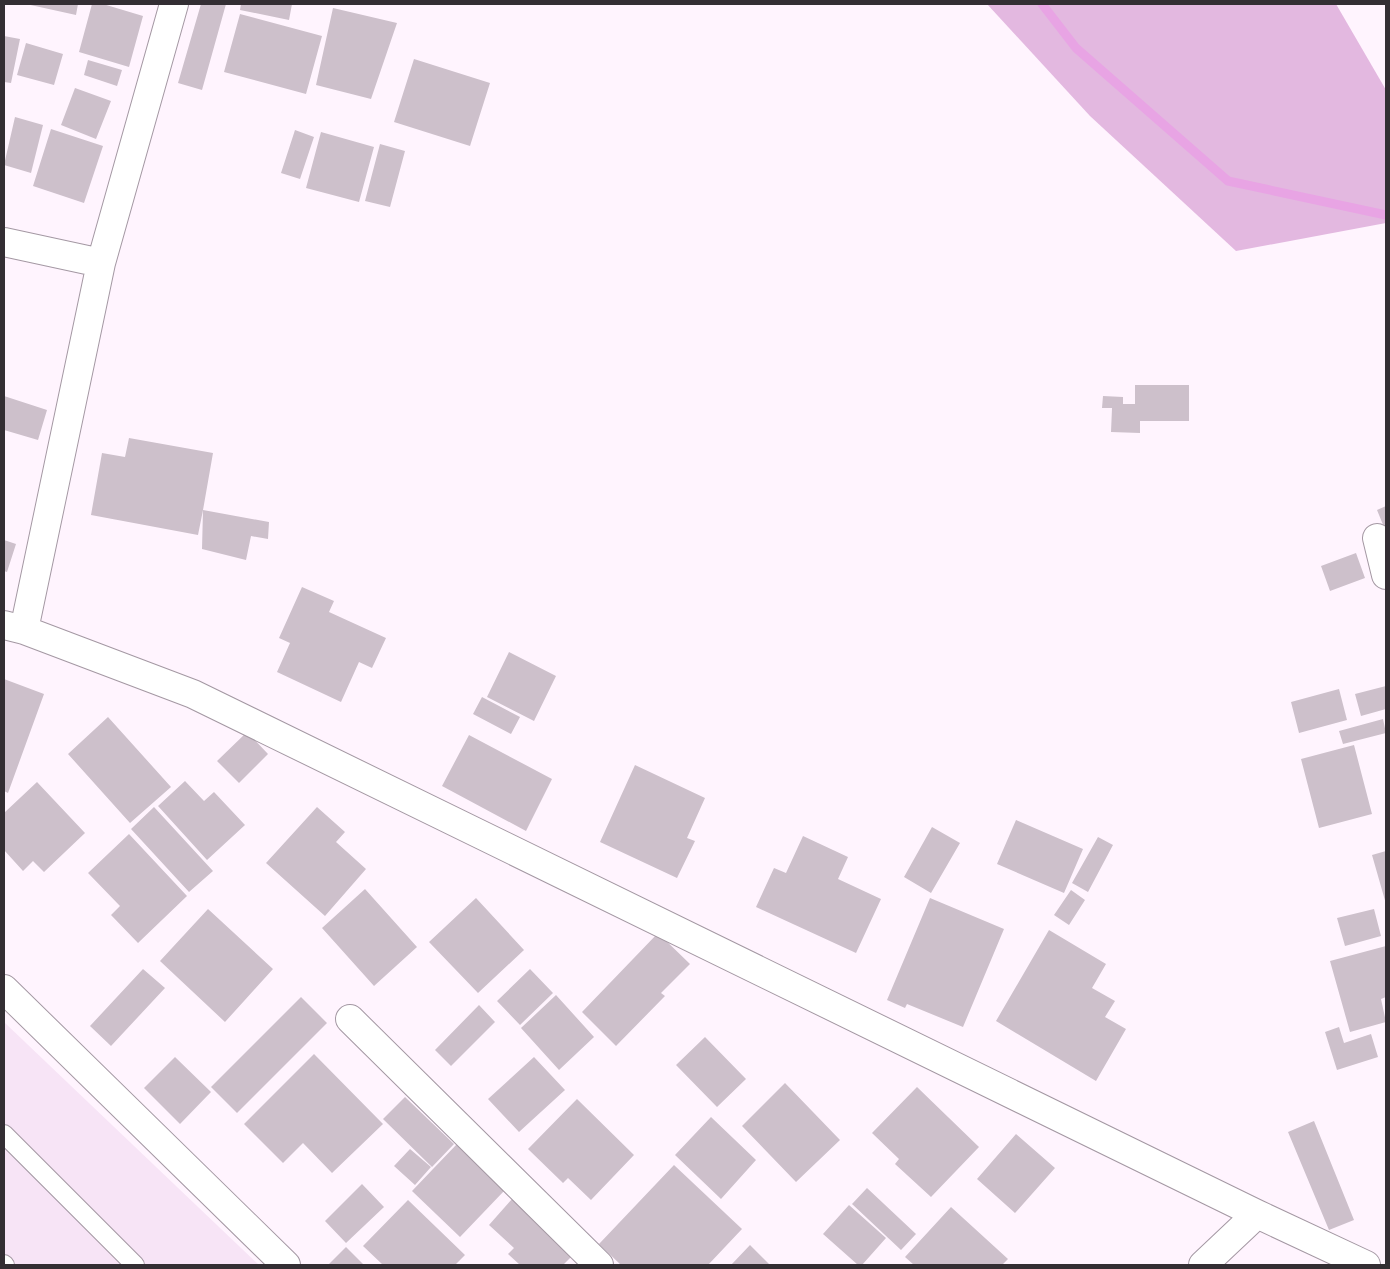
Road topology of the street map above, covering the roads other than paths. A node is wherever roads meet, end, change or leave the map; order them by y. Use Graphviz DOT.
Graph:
graph roads {
  1 [pos="174,4"];
  2 [pos="4,242"];
  3 [pos="101,263"];
  4 [pos="1377,538"];
  5 [pos="1386,575"];
  6 [pos="14,627"];
  7 [pos="4,989"];
  8 [pos="350,1019"];
  9 [pos="4,1134"];
  10 [pos="1257,1214"];
  11 [pos="135,1265"];
  12 [pos="286,1265"];
  13 [pos="599,1265"];
  14 [pos="1203,1265"];
  15 [pos="1366,1265"];
  1 -- 3 [label="street"];
  2 -- 3 [label="street"];
  3 -- 6 [label="street"];
  4 -- 5 [label="street"];
  6 -- 10 [label="street"];
  7 -- 12 [label="street"];
  8 -- 13 [label="street"];
  9 -- 11 [label="lane"];
  10 -- 14 [label="street"];
  10 -- 15 [label="street"];
}
